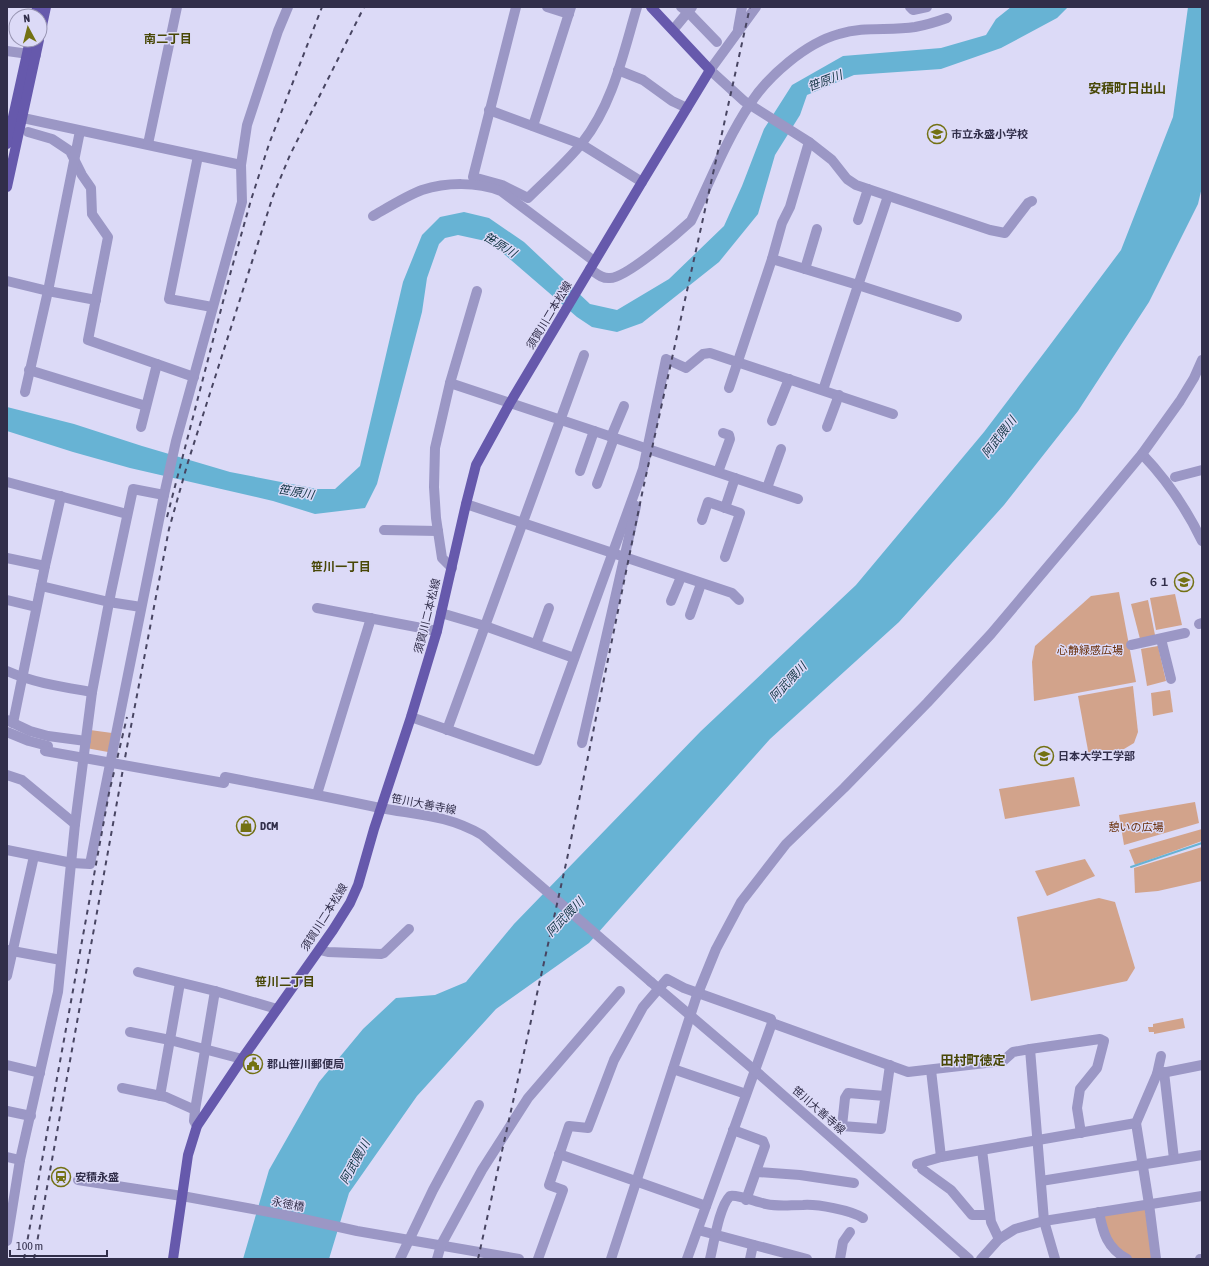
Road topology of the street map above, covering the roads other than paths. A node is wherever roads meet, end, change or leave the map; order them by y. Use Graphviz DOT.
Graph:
graph roads {
  1 [pos="177,7"];
  2 [pos="288,7"];
  3 [pos="295,7"];
  4 [pos="516,7"];
  5 [pos="547,7"];
  6 [pos="637,7"];
  7 [pos="651,7"];
  8 [pos="742,7"];
  9 [pos="756,7"];
  10 [pos="910,7"];
  11 [pos="927,7"];
  12 [pos="687,9"];
  13 [pos="570,11"];
  14 [pos="947,18"];
  15 [pos="673,30"];
  16 [pos="737,32"];
  17 [pos="717,42"];
  18 [pos="31,48"];
  19 [pos="35,48"];
  20 [pos="7,51"];
  21 [pos="32,54"];
  22 [pos="618,70"];
  23 [pos="710,70"];
  24 [pos="263,76"];
  25 [pos="751,106"];
  26 [pos="687,108"];
  27 [pos="489,110"];
  28 [pos="23,118"];
  29 [pos="533,126"];
  30 [pos="80,131"];
  31 [pos="28,132"];
  32 [pos="7,141"];
  33 [pos="808,141"];
  34 [pos="148,144"];
  35 [pos="582,144"];
  36 [pos="198,156"];
  37 [pos="74,160"];
  38 [pos="241,165"];
  39 [pos="642,182"];
  40 [pos="7,187"];
  41 [pos="868,189"];
  42 [pos="888,196"];
  43 [pos="1032,201"];
  44 [pos="794,211"];
  45 [pos="373,216"];
  46 [pos="858,220"];
  47 [pos="817,229"];
  48 [pos="779,234"];
  49 [pos="772,259"];
  50 [pos="591,268"];
  51 [pos="805,269"];
  52 [pos="7,281"];
  53 [pos="858,285"];
  54 [pos="477,291"];
  55 [pos="48,292"];
  56 [pos="96,300"];
  57 [pos="212,307"];
  58 [pos="957,317"];
  59 [pos="584,355"];
  60 [pos="1202,360"];
  61 [pos="737,362"];
  62 [pos="157,364"];
  63 [pos="29,370"];
  64 [pos="194,377"];
  65 [pos="789,379"];
  66 [pos="450,383"];
  67 [pos="729,388"];
  68 [pos="823,390"];
  69 [pos="25,392"];
  70 [pos="839,396"];
  71 [pos="510,403"];
  72 [pos="146,406"];
  73 [pos="624,406"];
  74 [pos="893,414"];
  75 [pos="560,420"];
  76 [pos="772,421"];
  77 [pos="141,427"];
  78 [pos="827,427"];
  79 [pos="594,431"];
  80 [pos="723,433"];
  81 [pos="612,437"];
  82 [pos="647,449"];
  83 [pos="781,449"];
  84 [pos="1142,454"];
  85 [pos="1202,470"];
  86 [pos="580,471"];
  87 [pos="718,472"];
  88 [pos="1175,477"];
  89 [pos="735,478"];
  90 [pos="7,482"];
  91 [pos="597,484"];
  92 [pos="767,488"];
  93 [pos="635,491"];
  94 [pos="164,493"];
  95 [pos="61,496"];
  96 [pos="798,498"];
  97 [pos="466,504"];
  98 [pos="725,508"];
  99 [pos="127,514"];
  100 [pos="702,520"];
  101 [pos="522,524"];
  102 [pos="384,530"];
  103 [pos="438,531"];
  104 [pos="1202,541"];
  105 [pos="612,553"];
  106 [pos="623,557"];
  107 [pos="725,557"];
  108 [pos="7,558"];
  109 [pos="45,566"];
  110 [pos="452,568"];
  111 [pos="681,577"];
  112 [pos="701,584"];
  113 [pos="41,586"];
  114 [pos="7,600"];
  115 [pos="739,600"];
  116 [pos="671,601"];
  117 [pos="109,602"];
  118 [pos="36,607"];
  119 [pos="141,607"];
  120 [pos="317,608"];
  121 [pos="549,608"];
  122 [pos="441,613"];
  123 [pos="690,615"];
  124 [pos="371,618"];
  125 [pos="484,626"];
  126 [pos="437,631"];
  127 [pos="1185,633"];
  128 [pos="1161,638"];
  129 [pos="536,644"];
  130 [pos="1131,645"];
  131 [pos="574,658"];
  132 [pos="7,671"];
  133 [pos="22,678"];
  134 [pos="1171,679"];
  135 [pos="92,692"];
  136 [pos="412,718"];
  137 [pos="10,721"];
  138 [pos="447,730"];
  139 [pos="7,732"];
  140 [pos="7,738"];
  141 [pos="86,741"];
  142 [pos="582,743"];
  143 [pos="47,748"];
  144 [pos="7,775"];
  145 [pos="225,780"];
  146 [pos="317,794"];
  147 [pos="382,808"];
  148 [pos="75,824"];
  149 [pos="7,850"];
  150 [pos="34,856"];
  151 [pos="72,863"];
  152 [pos="409,929"];
  153 [pos="10,950"];
  154 [pos="320,950"];
  155 [pos="61,960"];
  156 [pos="138,972"];
  157 [pos="7,976"];
  158 [pos="180,982"];
  159 [pos="215,991"];
  160 [pos="620,991"];
  161 [pos="698,993"];
  162 [pos="277,1010"];
  163 [pos="772,1023"];
  164 [pos="130,1032"];
  165 [pos="170,1040"];
  166 [pos="205,1050"];
  167 [pos="1030,1050"];
  168 [pos="1161,1056"];
  169 [pos="242,1059"];
  170 [pos="7,1065"];
  171 [pos="890,1065"];
  172 [pos="1202,1065"];
  173 [pos="673,1069"];
  174 [pos="931,1070"];
  175 [pos="40,1073"];
  176 [pos="1160,1073"];
  177 [pos="122,1088"];
  178 [pos="746,1094"];
  179 [pos="160,1096"];
  180 [pos="885,1096"];
  181 [pos="479,1105"];
  182 [pos="7,1110"];
  183 [pos="194,1110"];
  184 [pos="31,1116"];
  185 [pos="1136,1123"];
  186 [pos="197,1126"];
  187 [pos="733,1130"];
  188 [pos="1081,1132"];
  189 [pos="1038,1141"];
  190 [pos="982,1150"];
  191 [pos="559,1154"];
  192 [pos="1202,1155"];
  193 [pos="7,1157"];
  194 [pos="941,1157"];
  195 [pos="1174,1159"];
  196 [pos="20,1160"];
  197 [pos="1142,1164"];
  198 [pos="757,1172"];
  199 [pos="78,1180"];
  200 [pos="1041,1180"];
  201 [pos="636,1181"];
  202 [pos="854,1183"];
  203 [pos="182,1196"];
  204 [pos="1202,1196"];
  205 [pos="746,1200"];
  206 [pos="1149,1204"];
  207 [pos="706,1206"];
  208 [pos="1099,1212"];
  209 [pos="990,1215"];
  210 [pos="863,1218"];
  211 [pos="1044,1222"];
  212 [pos="698,1230"];
  213 [pos="850,1232"];
  214 [pos="715,1234"];
  215 [pos="999,1239"];
  216 [pos="408,1240"];
  217 [pos="7,1241"];
  218 [pos="442,1245"];
  219 [pos="754,1245"];
  220 [pos="173,1259"];
  221 [pos="400,1259"];
  222 [pos="438,1259"];
  223 [pos="519,1259"];
  224 [pos="538,1259"];
  225 [pos="611,1259"];
  226 [pos="687,1259"];
  227 [pos="710,1259"];
  228 [pos="750,1259"];
  229 [pos="807,1259"];
  230 [pos="840,1259"];
  231 [pos="969,1259"];
  232 [pos="981,1259"];
  233 [pos="1055,1259"];
  234 [pos="1127,1259"];
  235 [pos="1156,1259"];
  1 -- 34 [label="street"];
  2 -- 24 [label="street"];
  3 -- 24 [label="street"];
  4 -- 27 [label="street"];
  5 -- 13 [label="street"];
  6 -- 22 [label="street"];
  7 -- 15 [label="main road"];
  8 -- 16 [label="street"];
  9 -- 16 [label="street"];
  10 -- 11 [label="street"];
  12 -- 15 [label="street"];
  12 -- 17 [label="street"];
  13 -- 29 [label="street"];
  14 -- 25 [label="street"];
  15 -- 23 [label="main road"];
  16 -- 23 [label="street"];
  18 -- 21 [label="main road"];
  19 -- 21 [label="main road"];
  20 -- 21 [label="street"];
  21 -- 28 [label="main road"];
  21 -- 32 [label="main road"];
  22 -- 26 [label="street"];
  22 -- 35 [label="street"];
  23 -- 25 [label="street"];
  23 -- 26 [label="main road, 須賀川二本松線"];
  24 -- 38 [label="street"];
  25 -- 33 [label="street"];
  25 -- 50 [label="street"];
  26 -- 39 [label="main road, 須賀川二本松線"];
  27 -- 29 [label="street"];
  27 -- 35 [label="street"];
  28 -- 30 [label="street"];
  28 -- 40 [label="main road"];
  29 -- 35 [label="street"];
  30 -- 34 [label="street"];
  30 -- 37 [label="street"];
  31 -- 37 [label="street"];
  33 -- 41 [label="street"];
  33 -- 48 [label="street"];
  34 -- 36 [label="street"];
  35 -- 39 [label="street"];
  36 -- 38 [label="street"];
  36 -- 57 [label="street"];
  37 -- 55 [label="street"];
  37 -- 56 [label="street"];
  38 -- 57 [label="street"];
  39 -- 50 [label="main road, 須賀川二本松線"];
  41 -- 42 [label="street"];
  41 -- 46 [label="street"];
  42 -- 43 [label="street"];
  42 -- 53 [label="street"];
  44 -- 48 [label="street"];
  45 -- 50 [label="street"];
  47 -- 51 [label="street"];
  48 -- 49 [label="street"];
  49 -- 51 [label="street"];
  49 -- 61 [label="street"];
  50 -- 71 [label="main road, 須賀川二本松線"];
  51 -- 53 [label="street"];
  52 -- 55 [label="street"];
  53 -- 58 [label="street"];
  53 -- 68 [label="street"];
  54 -- 66 [label="street"];
  55 -- 56 [label="street"];
  55 -- 63 [label="street"];
  56 -- 62 [label="street"];
  57 -- 64 [label="street"];
  59 -- 75 [label="street"];
  60 -- 84 [label="street"];
  61 -- 65 [label="street"];
  61 -- 67 [label="street"];
  61 -- 82 [label="street"];
  62 -- 64 [label="street"];
  62 -- 72 [label="street"];
  63 -- 69 [label="street"];
  63 -- 72 [label="street"];
  64 -- 94 [label="street"];
  65 -- 68 [label="street"];
  65 -- 76 [label="street"];
  66 -- 71 [label="street"];
  66 -- 103 [label="street"];
  68 -- 70 [label="street"];
  70 -- 74 [label="street"];
  70 -- 78 [label="street"];
  71 -- 75 [label="street"];
  71 -- 97 [label="main road, 須賀川二本松線"];
  72 -- 77 [label="street"];
  73 -- 81 [label="street"];
  75 -- 79 [label="street"];
  75 -- 101 [label="street"];
  79 -- 81 [label="street"];
  79 -- 86 [label="street"];
  80 -- 87 [label="street"];
  81 -- 82 [label="street"];
  81 -- 91 [label="street"];
  82 -- 87 [label="street"];
  82 -- 93 [label="street"];
  83 -- 92 [label="street"];
  84 -- 104 [label="street"];
  84 -- 161 [label="street"];
  85 -- 88 [label="street"];
  87 -- 89 [label="street"];
  89 -- 92 [label="street"];
  89 -- 98 [label="street"];
  90 -- 95 [label="street"];
  92 -- 96 [label="street"];
  93 -- 105 [label="street"];
  93 -- 106 [label="street"];
  94 -- 99 [label="street"];
  94 -- 119 [label="street"];
  95 -- 99 [label="street"];
  95 -- 109 [label="street"];
  97 -- 101 [label="street"];
  97 -- 110 [label="main road, 須賀川二本松線"];
  98 -- 100 [label="street"];
  98 -- 107 [label="street"];
  99 -- 117 [label="street"];
  101 -- 105 [label="street"];
  101 -- 125 [label="street"];
  102 -- 103 [label="street"];
  103 -- 110 [label="street"];
  105 -- 106 [label="street"];
  105 -- 131 [label="street"];
  106 -- 111 [label="street"];
  106 -- 142 [label="street"];
  108 -- 109 [label="street"];
  109 -- 113 [label="street"];
  110 -- 122 [label="main road, 須賀川二本松線"];
  111 -- 112 [label="street"];
  111 -- 116 [label="street"];
  112 -- 115 [label="street"];
  112 -- 123 [label="street"];
  113 -- 117 [label="street"];
  113 -- 118 [label="street"];
  114 -- 118 [label="street"];
  117 -- 119 [label="street"];
  117 -- 135 [label="street"];
  118 -- 133 [label="street"];
  119 -- 151 [label="street"];
  120 -- 124 [label="street"];
  121 -- 129 [label="street"];
  122 -- 125 [label="street"];
  122 -- 126 [label="main road, 須賀川二本松線"];
  124 -- 126 [label="street"];
  124 -- 146 [label="street"];
  125 -- 129 [label="street"];
  125 -- 138 [label="street"];
  126 -- 136 [label="main road, 須賀川二本松線"];
  127 -- 128 [label="street"];
  128 -- 130 [label="street"];
  128 -- 134 [label="street"];
  129 -- 131 [label="street"];
  131 -- 138 [label="street"];
  132 -- 133 [label="street"];
  133 -- 135 [label="street"];
  133 -- 137 [label="street"];
  135 -- 141 [label="street"];
  136 -- 138 [label="street"];
  136 -- 147 [label="main road, 須賀川二本松線"];
  137 -- 141 [label="street"];
  139 -- 143 [label="street"];
  140 -- 143 [label="street"];
  141 -- 148 [label="street"];
  143 -- 145 [label="street, bridge"];
  144 -- 148 [label="street"];
  145 -- 146 [label="street"];
  145 -- 147 [label="street"];
  146 -- 147 [label="street"];
  147 -- 154 [label="main road, 須賀川二本松線"];
  147 -- 231 [label="street, 笹川大善寺線, bridge"];
  148 -- 151 [label="street"];
  149 -- 150 [label="street"];
  150 -- 151 [label="street"];
  150 -- 153 [label="street"];
  151 -- 155 [label="street"];
  152 -- 154 [label="street"];
  153 -- 155 [label="street"];
  153 -- 157 [label="street"];
  154 -- 162 [label="main road, 須賀川二本松線"];
  155 -- 175 [label="street"];
  156 -- 158 [label="street"];
  158 -- 159 [label="street"];
  158 -- 165 [label="street"];
  159 -- 162 [label="street"];
  159 -- 166 [label="street"];
  160 -- 218 [label="street"];
  161 -- 163 [label="street"];
  161 -- 173 [label="street"];
  161 -- 191 [label="street"];
  162 -- 169 [label="main road, 須賀川二本松線"];
  163 -- 171 [label="street"];
  163 -- 178 [label="street"];
  164 -- 165 [label="street"];
  165 -- 166 [label="street"];
  165 -- 179 [label="street"];
  166 -- 169 [label="street"];
  166 -- 183 [label="street"];
  167 -- 174 [label="street"];
  167 -- 188 [label="street"];
  167 -- 189 [label="street"];
  168 -- 176 [label="street"];
  169 -- 186 [label="main road, 須賀川二本松線"];
  170 -- 175 [label="street"];
  171 -- 174 [label="street"];
  171 -- 180 [label="street"];
  172 -- 176 [label="street"];
  173 -- 178 [label="street"];
  173 -- 201 [label="street"];
  174 -- 194 [label="street"];
  175 -- 184 [label="street"];
  176 -- 185 [label="street"];
  176 -- 195 [label="street"];
  177 -- 179 [label="street"];
  178 -- 187 [label="street"];
  179 -- 183 [label="street"];
  180 -- 180 [label="street"];
  181 -- 216 [label="street"];
  182 -- 184 [label="street"];
  183 -- 186 [label="street"];
  184 -- 196 [label="street"];
  185 -- 188 [label="street"];
  185 -- 197 [label="street"];
  186 -- 203 [label="main road, 須賀川二本松線"];
  187 -- 198 [label="street"];
  187 -- 207 [label="street"];
  188 -- 189 [label="street"];
  189 -- 190 [label="street"];
  189 -- 200 [label="street"];
  190 -- 194 [label="street"];
  190 -- 209 [label="street"];
  191 -- 201 [label="street"];
  191 -- 224 [label="street"];
  192 -- 195 [label="street"];
  193 -- 196 [label="street"];
  194 -- 209 [label="street"];
  195 -- 197 [label="street"];
  196 -- 217 [label="street"];
  197 -- 200 [label="street"];
  197 -- 206 [label="street"];
  198 -- 202 [label="street"];
  198 -- 205 [label="street"];
  199 -- 203 [label="street, 永徳橋"];
  200 -- 211 [label="street"];
  201 -- 207 [label="street"];
  201 -- 225 [label="street"];
  203 -- 216 [label="street, 永徳橋"];
  203 -- 220 [label="main road, 須賀川二本松線"];
  204 -- 206 [label="street"];
  205 -- 210 [label="street"];
  205 -- 214 [label="street"];
  206 -- 208 [label="street"];
  206 -- 235 [label="street"];
  207 -- 212 [label="street"];
  208 -- 211 [label="street"];
  208 -- 234 [label="street"];
  209 -- 215 [label="street"];
  211 -- 215 [label="street"];
  211 -- 233 [label="street"];
  212 -- 214 [label="street"];
  212 -- 226 [label="street"];
  213 -- 230 [label="street"];
  214 -- 219 [label="street"];
  214 -- 227 [label="street"];
  215 -- 232 [label="street"];
  216 -- 218 [label="street, 永徳橋"];
  216 -- 221 [label="street"];
  218 -- 222 [label="street"];
  218 -- 223 [label="street, 永徳橋"];
  219 -- 228 [label="street"];
  219 -- 229 [label="street"];
}
